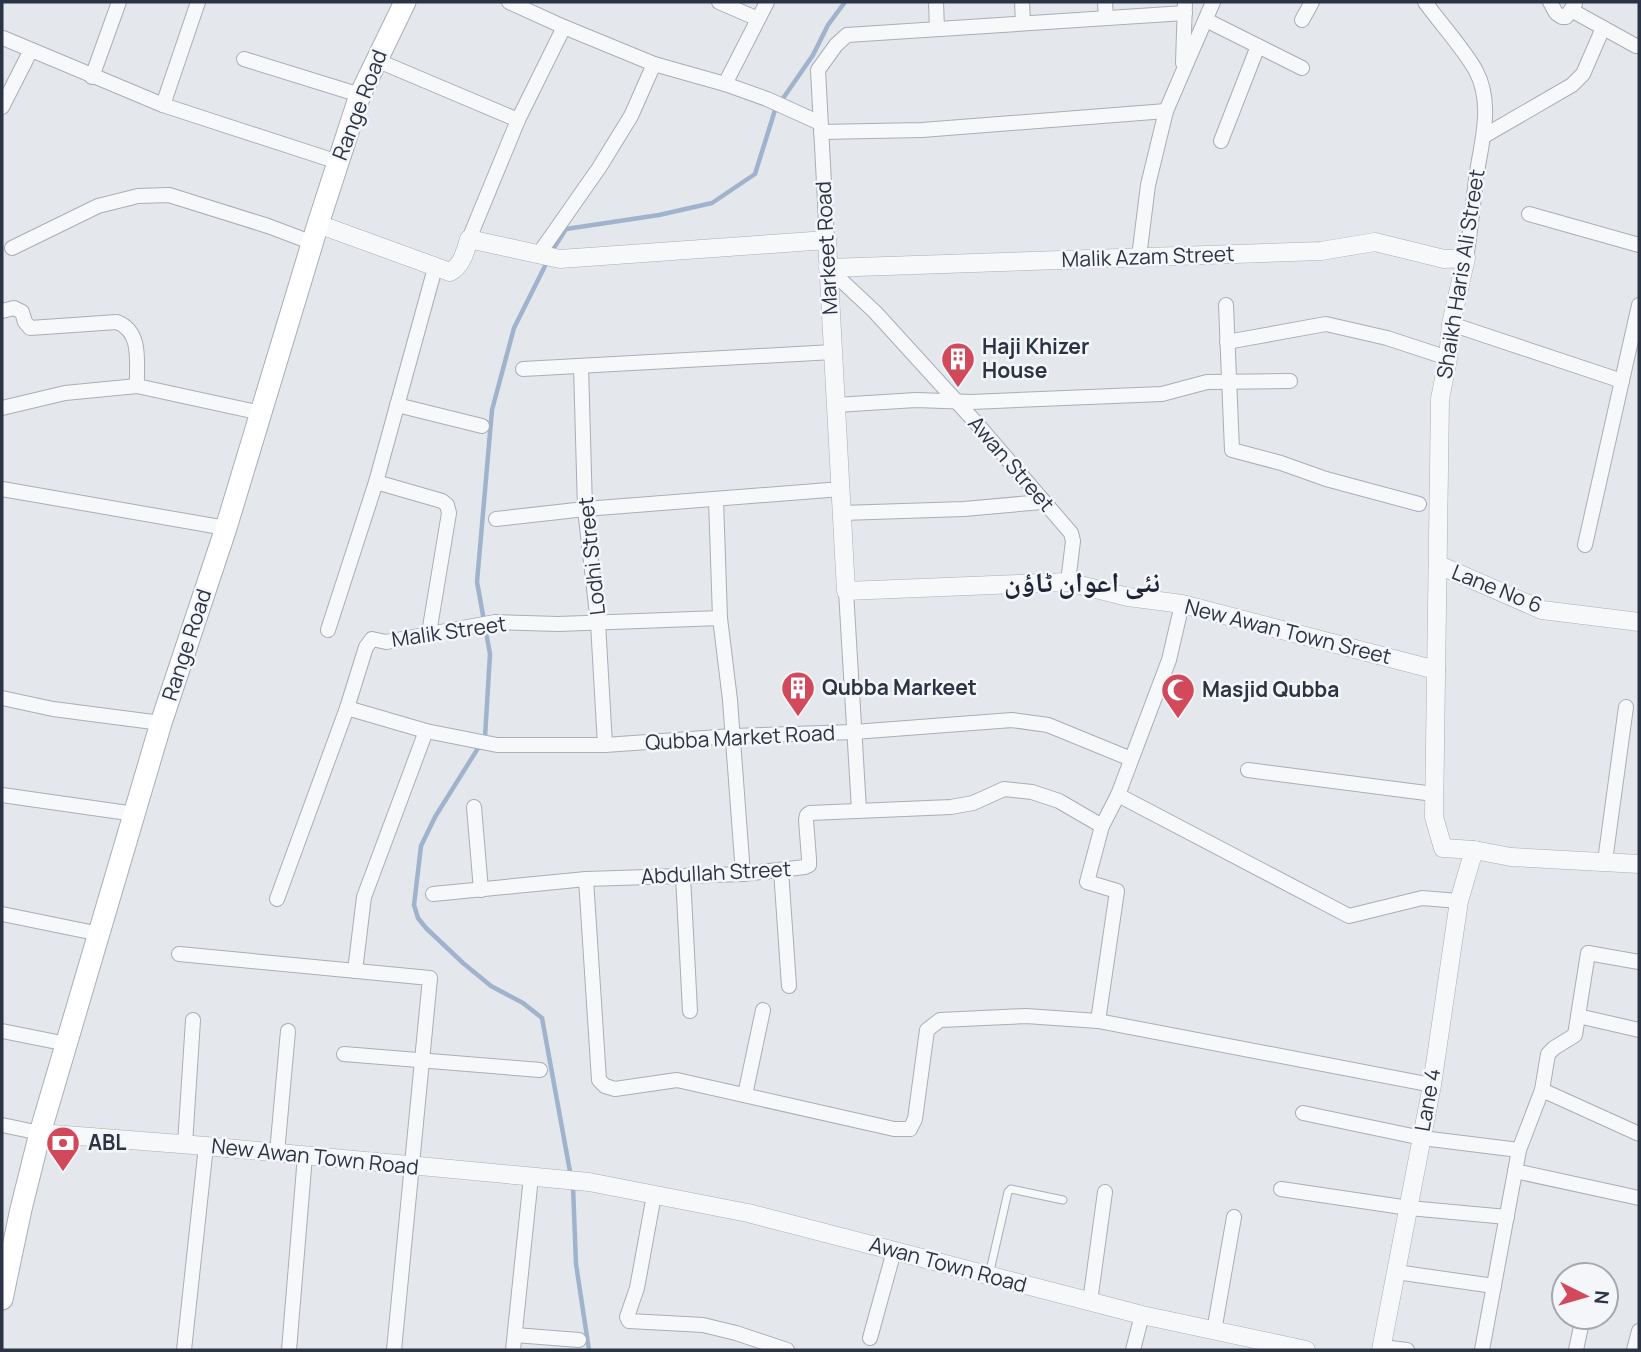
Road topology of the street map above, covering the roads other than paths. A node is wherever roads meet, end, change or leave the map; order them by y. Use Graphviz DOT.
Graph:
graph roads {
  1 [pos="119,2"];
  2 [pos="198,2"];
  3 [pos="405,2"];
  4 [pos="509,2"];
  5 [pos="719,2"];
  6 [pos="767,2"];
  7 [pos="936,2"];
  8 [pos="1022,2"];
  9 [pos="1105,2"];
  10 [pos="1213,2"];
  11 [pos="1312,2"];
  12 [pos="1424,2"];
  13 [pos="1550,2"];
  14 [pos="1573,6"];
  15 [pos="1185,7"];
  16 [pos="1106,18"];
  17 [pos="758,19"];
  18 [pos="1206,20"];
  19 [pos="1302,20"];
  20 [pos="1023,23"];
  21 [pos="564,27"];
  22 [pos="1603,28"];
  23 [pos="937,29"];
  24 [pos="4,38"];
  25 [pos="1258,46"];
  26 [pos="1636,46"];
  27 [pos="31,50"];
  28 [pos="244,59"];
  29 [pos="376,60"];
  30 [pos="654,64"];
  31 [pos="1302,68"];
  32 [pos="1183,71"];
  33 [pos="92,77"];
  34 [pos="725,84"];
  35 [pos="360,95"];
  36 [pos="163,106"];
  37 [pos="2,107"];
  38 [pos="1166,111"];
  39 [pos="518,120"];
  40 [pos="821,127"];
  41 [pos="1485,136"];
  42 [pos="1221,141"];
  43 [pos="338,162"];
  44 [pos="1529,214"];
  45 [pos="316,233"];
  46 [pos="469,239"];
  47 [pos="827,240"];
  48 [pos="1639,245"];
  49 [pos="12,248"];
  50 [pos="547,256"];
  51 [pos="1139,257"];
  52 [pos="1465,258"];
  53 [pos="435,268"];
  54 [pos="828,268"];
  55 [pos="1226,305"];
  56 [pos="1639,305"];
  57 [pos="2,311"];
  58 [pos="1451,324"];
  59 [pos="1227,341"];
  60 [pos="833,352"];
  61 [pos="1448,358"];
  62 [pos="581,366"];
  63 [pos="523,369"];
  64 [pos="1228,381"];
  65 [pos="1622,381"];
  66 [pos="1290,382"];
  67 [pos="137,386"];
  68 [pos="957,402"];
  69 [pos="397,405"];
  70 [pos="836,405"];
  71 [pos="2,408"];
  72 [pos="261,413"];
  73 [pos="482,426"];
  74 [pos="376,482"];
  75 [pos="2,489"];
  76 [pos="841,489"];
  77 [pos="716,499"];
  78 [pos="1042,502"];
  79 [pos="1419,504"];
  80 [pos="585,509"];
  81 [pos="842,513"];
  82 [pos="496,519"];
  83 [pos="226,528"];
  84 [pos="1585,545"];
  85 [pos="1439,565"];
  86 [pos="1068,582"];
  87 [pos="846,591"];
  88 [pos="1182,604"];
  89 [pos="720,618"];
  90 [pos="1639,622"];
  91 [pos="598,623"];
  92 [pos="328,629"];
  93 [pos="429,633"];
  94 [pos="1436,670"];
  95 [pos="2,698"];
  96 [pos="1626,707"];
  97 [pos="347,708"];
  98 [pos="161,723"];
  99 [pos="426,731"];
  100 [pos="854,732"];
  101 [pos="733,736"];
  102 [pos="606,745"];
  103 [pos="1131,759"];
  104 [pos="1248,770"];
  105 [pos="1434,794"];
  106 [pos="2,795"];
  107 [pos="1118,795"];
  108 [pos="474,807"];
  109 [pos="859,810"];
  110 [pos="135,814"];
  111 [pos="1102,826"];
  112 [pos="1474,850"];
  113 [pos="1605,861"];
  114 [pos="1639,864"];
  115 [pos="780,870"];
  116 [pos="743,874"];
  117 [pos="683,876"];
  118 [pos="586,879"];
  119 [pos="481,890"];
  120 [pos="433,894"];
  121 [pos="277,899"];
  122 [pos="1460,901"];
  123 [pos="2,914"];
  124 [pos="100,934"];
  125 [pos="179,954"];
  126 [pos="1639,962"];
  127 [pos="355,971"];
  128 [pos="789,986"];
  129 [pos="763,1010"];
  130 [pos="690,1011"];
  131 [pos="1578,1016"];
  132 [pos="193,1020"];
  133 [pos="1098,1021"];
  134 [pos="1639,1030"];
  135 [pos="2,1031"];
  136 [pos="288,1031"];
  137 [pos="67,1044"];
  138 [pos="344,1054"];
  139 [pos="422,1060"];
  140 [pos="540,1070"];
  141 [pos="1432,1085"];
  142 [pos="1542,1090"];
  143 [pos="745,1095"];
  144 [pos="1303,1113"];
  145 [pos="2,1125"];
  146 [pos="40,1133"];
  147 [pos="1639,1134"];
  148 [pos="1422,1138"];
  149 [pos="185,1144"];
  150 [pos="206,1146"];
  151 [pos="1519,1150"];
  152 [pos="277,1153"];
  153 [pos="306,1156"];
  154 [pos="410,1167"];
  155 [pos="1515,1171"];
  156 [pos="531,1177"];
  157 [pos="589,1182"];
  158 [pos="1281,1189"];
  159 [pos="1105,1192"];
  160 [pos="654,1195"];
  161 [pos="1639,1198"];
  162 [pos="1063,1200"];
  163 [pos="1409,1208"];
  164 [pos="1234,1217"];
  165 [pos="1507,1217"];
  166 [pos="894,1251"];
  167 [pos="1396,1272"];
  168 [pos="989,1276"];
  169 [pos="1494,1286"];
  170 [pos="2,1299"];
  171 [pos="1090,1302"];
  172 [pos="1142,1315"];
  173 [pos="1214,1331"];
  174 [pos="1580,1331"];
  175 [pos="1639,1331"];
  176 [pos="515,1335"];
  177 [pos="870,1338"];
  178 [pos="579,1340"];
  179 [pos="1381,1349"];
  180 [pos="184,1350"];
  181 [pos="289,1350"];
  182 [pos="394,1350"];
  183 [pos="513,1350"];
  184 [pos="787,1350"];
  185 [pos="1133,1350"];
  186 [pos="1306,1350"];
  187 [pos="1407,1350"];
  188 [pos="1482,1350"];
  189 [pos="1576,1350"];
  190 [pos="1634,1350"];
  1 -- 33 [label="street"];
  2 -- 36 [label="street"];
  3 -- 29 [label="main road, Range Road"];
  4 -- 21 [label="street"];
  5 -- 17 [label="street"];
  6 -- 17 [label="street"];
  7 -- 23 [label="street"];
  8 -- 20 [label="street"];
  9 -- 16 [label="street"];
  10 -- 18 [label="street"];
  11 -- 19 [label="street"];
  12 -- 41 [label="street, Shaikh Haris Ali Street"];
  13 -- 14 [label="street"];
  14 -- 22 [label="street"];
  15 -- 16 [label="street, Markeet Road"];
  15 -- 32 [label="street"];
  16 -- 20 [label="street, Markeet Road"];
  17 -- 34 [label="street"];
  18 -- 25 [label="street"];
  18 -- 32 [label="street"];
  20 -- 23 [label="street, Markeet Road"];
  21 -- 30 [label="street"];
  21 -- 39 [label="street"];
  22 -- 26 [label="street"];
  22 -- 41 [label="street"];
  23 -- 40 [label="street, Markeet Road"];
  24 -- 27 [label="street"];
  25 -- 31 [label="street"];
  25 -- 42 [label="street"];
  27 -- 33 [label="street"];
  27 -- 37 [label="street"];
  28 -- 35 [label="street"];
  29 -- 35 [label="main road, Range Road"];
  29 -- 39 [label="street"];
  30 -- 34 [label="street"];
  30 -- 50 [label="street"];
  32 -- 38 [label="street"];
  33 -- 36 [label="street"];
  34 -- 40 [label="street"];
  35 -- 43 [label="main road, Range Road"];
  36 -- 43 [label="street"];
  38 -- 40 [label="street"];
  38 -- 51 [label="street"];
  39 -- 46 [label="street"];
  40 -- 47 [label="street, Markeet Road"];
  41 -- 52 [label="street, Shaikh Haris Ali Street"];
  43 -- 45 [label="main road, Range Road"];
  44 -- 48 [label="street"];
  45 -- 49 [label="street"];
  45 -- 53 [label="street"];
  45 -- 72 [label="main road, Range Road"];
  46 -- 50 [label="street"];
  46 -- 53 [label="street"];
  47 -- 50 [label="street"];
  47 -- 54 [label="street, Markeet Road"];
  51 -- 52 [label="street, Malik Azam Street"];
  51 -- 54 [label="street, Malik Azam Street"];
  52 -- 58 [label="street, Shaikh Haris Ali Street"];
  53 -- 69 [label="street"];
  54 -- 60 [label="street, Markeet Road"];
  54 -- 68 [label="street, Awan Street"];
  55 -- 59 [label="street"];
  56 -- 65 [label="street"];
  57 -- 67 [label="street"];
  58 -- 61 [label="street, Shaikh Haris Ali Street"];
  58 -- 65 [label="street"];
  59 -- 61 [label="street"];
  59 -- 64 [label="street"];
  60 -- 62 [label="street"];
  60 -- 70 [label="street, Markeet Road"];
  61 -- 85 [label="street, Shaikh Haris Ali Street"];
  62 -- 63 [label="street"];
  62 -- 80 [label="street, Lodhi Street"];
  64 -- 66 [label="street"];
  64 -- 68 [label="street"];
  64 -- 79 [label="street"];
  65 -- 84 [label="street"];
  67 -- 71 [label="street"];
  67 -- 72 [label="street"];
  68 -- 70 [label="street"];
  68 -- 78 [label="street, Awan Street"];
  69 -- 73 [label="street"];
  69 -- 74 [label="street"];
  70 -- 76 [label="street, Markeet Road"];
  72 -- 83 [label="main road, Range Road"];
  74 -- 92 [label="street"];
  74 -- 93 [label="street"];
  75 -- 83 [label="street"];
  76 -- 77 [label="street"];
  76 -- 81 [label="street, Markeet Road"];
  77 -- 80 [label="street"];
  77 -- 89 [label="street"];
  78 -- 81 [label="street"];
  78 -- 86 [label="street, Awan Street"];
  80 -- 82 [label="street"];
  80 -- 91 [label="street, Lodhi Street"];
  81 -- 87 [label="street, Markeet Road"];
  83 -- 98 [label="main road, Range Road"];
  85 -- 90 [label="street, Lane No 6"];
  85 -- 94 [label="street, Shaikh Haris Ali Street"];
  86 -- 87 [label="street, New Awan Town Sreet"];
  86 -- 88 [label="street, New Awan Town Sreet"];
  87 -- 100 [label="street, Markeet Road"];
  88 -- 94 [label="street, New Awan Town Sreet"];
  88 -- 103 [label="street"];
  89 -- 91 [label="street, Malik Street"];
  89 -- 101 [label="street"];
  91 -- 93 [label="street, Malik Street"];
  91 -- 102 [label="street, Lodhi Street"];
  93 -- 97 [label="street, Malik Street"];
  94 -- 105 [label="street, Shaikh Haris Ali Street"];
  95 -- 98 [label="street"];
  96 -- 113 [label="street"];
  97 -- 99 [label="street, Qubba Market Road"];
  97 -- 121 [label="street, Malik Street"];
  98 -- 110 [label="main road, Range Road"];
  99 -- 102 [label="street, Qubba Market Road"];
  99 -- 127 [label="street"];
  100 -- 101 [label="street, Qubba Market Road"];
  100 -- 103 [label="street, Qubba Market Road"];
  100 -- 109 [label="street, Markeet Road"];
  101 -- 102 [label="street, Qubba Market Road"];
  101 -- 116 [label="street"];
  103 -- 107 [label="street"];
  104 -- 105 [label="street"];
  105 -- 112 [label="street, Shaikh Haris Ali Street"];
  106 -- 110 [label="street"];
  107 -- 111 [label="street"];
  107 -- 122 [label="street"];
  108 -- 119 [label="street"];
  109 -- 111 [label="street, Abdullah Street"];
  109 -- 115 [label="street, Abdullah Street"];
  110 -- 124 [label="main road, Range Road"];
  111 -- 133 [label="street"];
  112 -- 113 [label="street"];
  112 -- 122 [label="street, Lane 4"];
  113 -- 114 [label="street"];
  115 -- 116 [label="street, Abdullah Street"];
  115 -- 128 [label="street"];
  116 -- 117 [label="street, Abdullah Street"];
  117 -- 118 [label="street, Abdullah Street"];
  117 -- 130 [label="street"];
  118 -- 119 [label="street, Abdullah Street"];
  118 -- 143 [label="street"];
  119 -- 120 [label="street, Abdullah Street"];
  122 -- 141 [label="street, Lane 4"];
  123 -- 124 [label="street"];
  124 -- 137 [label="main road, Range Road"];
  125 -- 127 [label="street"];
  126 -- 131 [label="street"];
  127 -- 139 [label="street"];
  129 -- 143 [label="street"];
  131 -- 134 [label="street"];
  131 -- 142 [label="street"];
  132 -- 149 [label="street"];
  133 -- 141 [label="street"];
  133 -- 143 [label="street"];
  135 -- 137 [label="street"];
  136 -- 152 [label="street"];
  137 -- 146 [label="main road, Range Road"];
  138 -- 139 [label="street"];
  139 -- 140 [label="street"];
  139 -- 154 [label="street"];
  141 -- 148 [label="street, Lane 4"];
  142 -- 147 [label="street"];
  142 -- 151 [label="street"];
  144 -- 148 [label="street"];
  145 -- 146 [label="street"];
  146 -- 149 [label="street, New Awan Town Road"];
  146 -- 170 [label="main road, Range Road"];
  148 -- 151 [label="street"];
  148 -- 163 [label="street, Lane 4"];
  149 -- 150 [label="street, New Awan Town Road"];
  150 -- 152 [label="street, New Awan Town Road"];
  150 -- 180 [label="street"];
  151 -- 155 [label="street"];
  152 -- 153 [label="street, New Awan Town Road"];
  153 -- 154 [label="street, New Awan Town Road"];
  153 -- 181 [label="street"];
  154 -- 156 [label="street, New Awan Town Road"];
  154 -- 182 [label="street"];
  155 -- 161 [label="street"];
  155 -- 165 [label="street"];
  156 -- 157 [label="street, New Awan Town Road"];
  156 -- 176 [label="street"];
  157 -- 160 [label="street, Awan Town Road"];
  158 -- 163 [label="street"];
  159 -- 171 [label="street"];
  160 -- 166 [label="street, Awan Town Road"];
  160 -- 184 [label="street"];
  162 -- 168 [label="lane"];
  163 -- 165 [label="street"];
  163 -- 167 [label="street, Lane 4"];
  164 -- 173 [label="street"];
  165 -- 169 [label="street"];
  166 -- 168 [label="street, Awan Town Road"];
  166 -- 177 [label="street"];
  167 -- 169 [label="street"];
  167 -- 179 [label="street, Lane 4"];
  168 -- 171 [label="street, Awan Town Road"];
  169 -- 188 [label="street"];
  171 -- 172 [label="street, Awan Town Road"];
  172 -- 173 [label="street, Awan Town Road"];
  172 -- 185 [label="street"];
  173 -- 186 [label="street, Awan Town Road"];
  174 -- 189 [label="street"];
  175 -- 190 [label="street"];
  176 -- 178 [label="street"];
  176 -- 183 [label="street"];
  179 -- 187 [label="street"];
}
